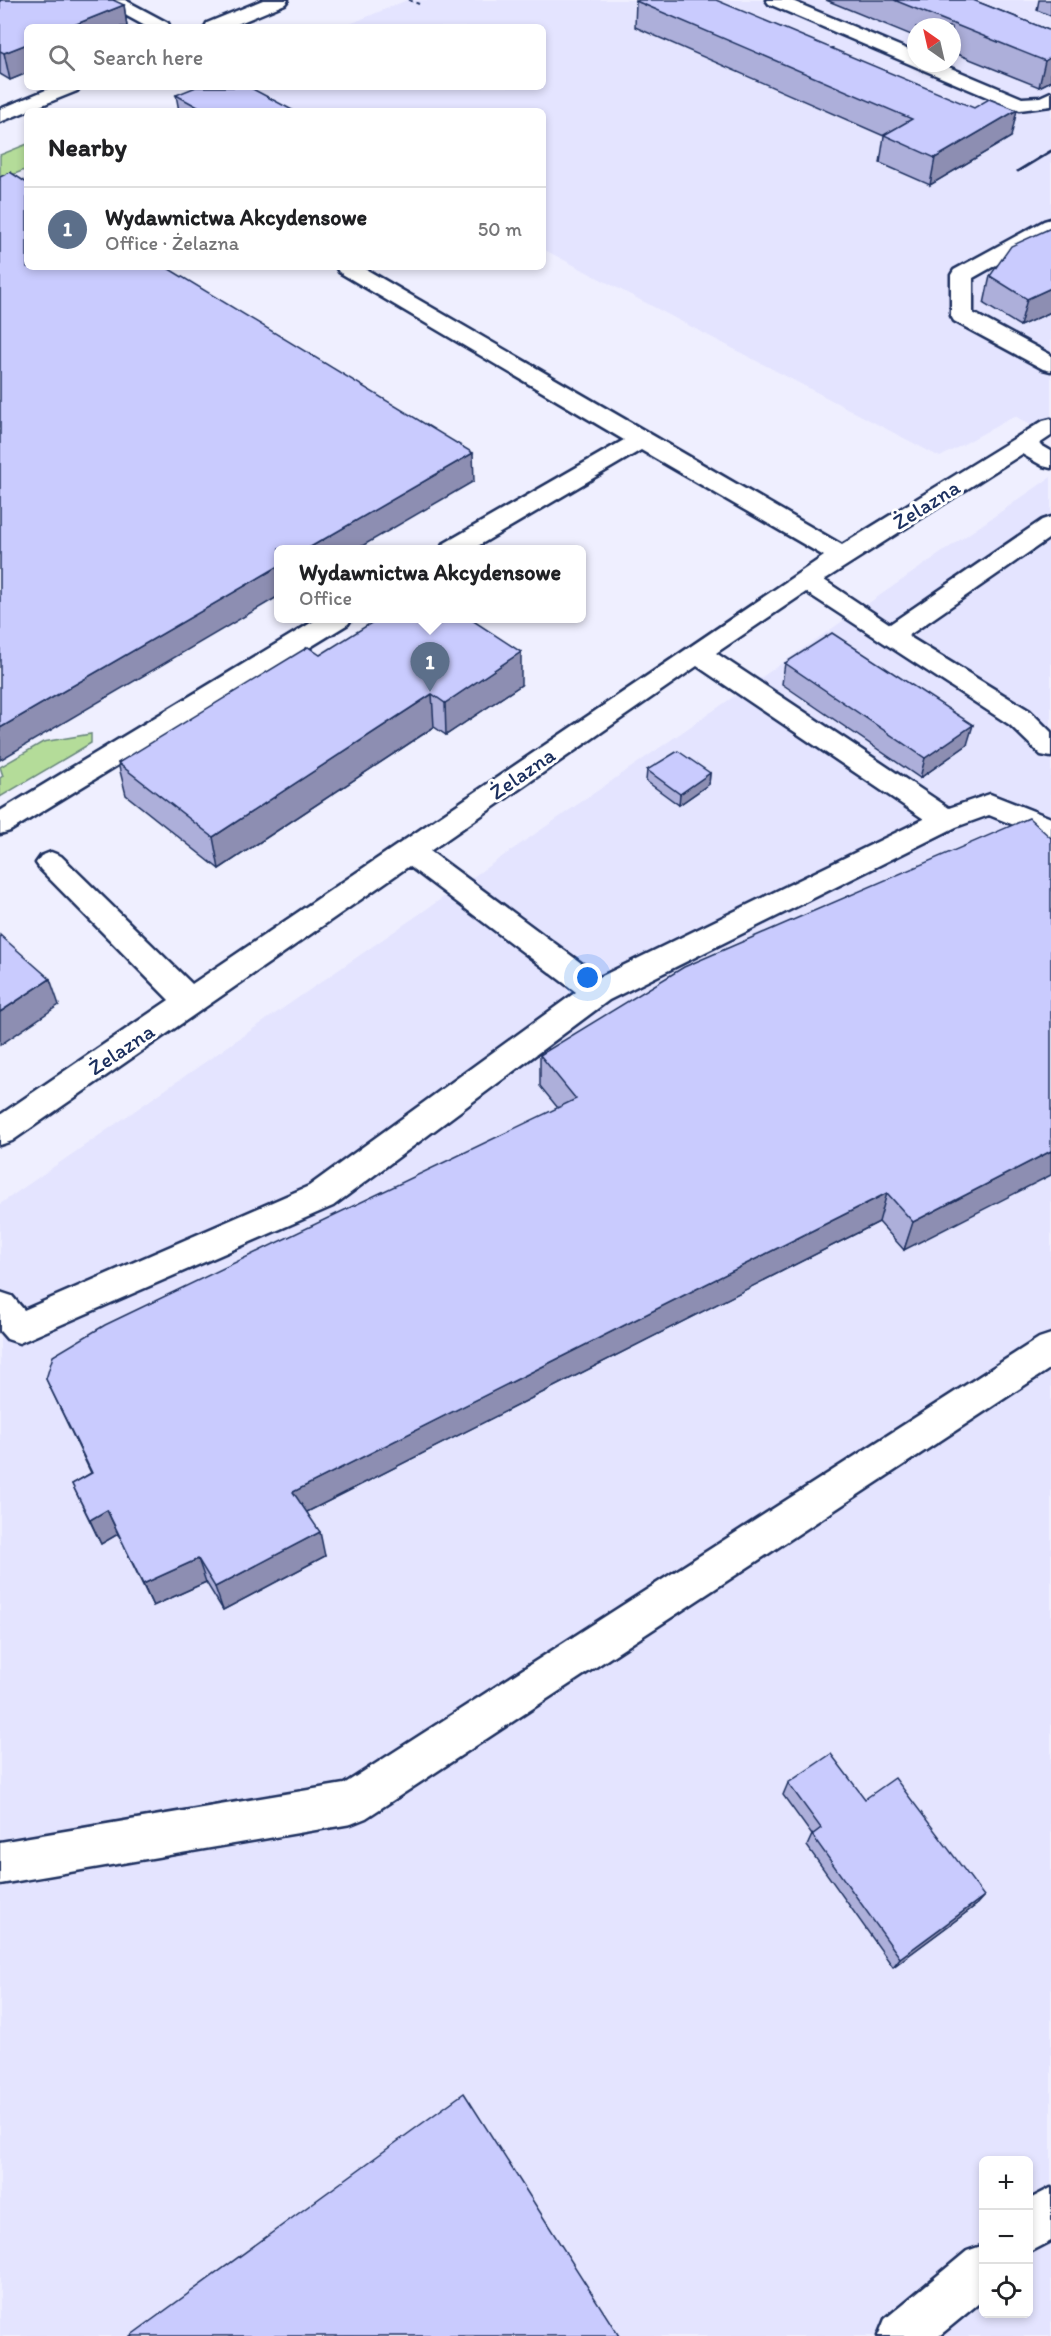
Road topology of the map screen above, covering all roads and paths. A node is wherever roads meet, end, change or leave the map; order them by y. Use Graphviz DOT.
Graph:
graph roads {
  1 [pos="111,0"];
  2 [pos="279,0"];
  3 [pos="409,0"];
  4 [pos="775,0"];
  5 [pos="419,4"];
  6 [pos="155,24"];
  7 [pos="221,24"];
  8 [pos="907,56"];
  9 [pos="944,72"];
  10 [pos="66,95"];
  11 [pos="1051,98"];
  12 [pos="24,108"];
  13 [pos="25,108"];
  14 [pos="0,116"];
  15 [pos="1051,225"];
  16 [pos="352,270"];
  17 [pos="1051,364"];
  18 [pos="1051,426"];
  19 [pos="641,440"];
  20 [pos="1022,444"];
  21 [pos="1051,461"];
  22 [pos="1051,525"];
  23 [pos="459,545"];
  24 [pos="842,556"];
  25 [pos="806,580"];
  26 [pos="331,623"];
  27 [pos="890,636"];
  28 [pos="697,653"];
  29 [pos="1051,748"];
  30 [pos="945,820"];
  31 [pos="0,824"];
  32 [pos="1051,830"];
  33 [pos="409,851"];
  34 [pos="51,863"];
  35 [pos="598,993"];
  36 [pos="190,1001"];
  37 [pos="0,1132"];
  38 [pos="0,1307"];
  39 [pos="1051,1349"];
  40 [pos="0,1863"];
  41 [pos="1051,2211"];
  42 [pos="1033,2227"];
  43 [pos="979,2272"];
  44 [pos="902,2336"];
  1 -- 6 [label="street"];
  2 -- 7 [label="street"];
  3 -- 5 [label="path"];
  4 -- 8 [label="street"];
  9 -- 11 [label="street"];
  10 -- 13 [label="street"];
  12 -- 14 [label="street"];
  15 -- 17 [label="street"];
  16 -- 19 [label="street"];
  18 -- 20 [label="street, Żelazna"];
  19 -- 23 [label="street"];
  19 -- 24 [label="street"];
  20 -- 21 [label="street"];
  20 -- 24 [label="street, Żelazna"];
  22 -- 27 [label="street"];
  24 -- 25 [label="street, Żelazna"];
  25 -- 27 [label="street"];
  25 -- 28 [label="street, Żelazna"];
  26 -- 31 [label="street"];
  27 -- 29 [label="street"];
  28 -- 30 [label="street"];
  28 -- 33 [label="street, Żelazna"];
  30 -- 32 [label="street"];
  30 -- 35 [label="street"];
  33 -- 35 [label="street"];
  33 -- 36 [label="street, Żelazna"];
  34 -- 36 [label="street"];
  35 -- 38 [label="street"];
  36 -- 37 [label="street, Żelazna"];
  39 -- 40 [label="street"];
  41 -- 42 [label="street"];
  43 -- 44 [label="street"];
}
